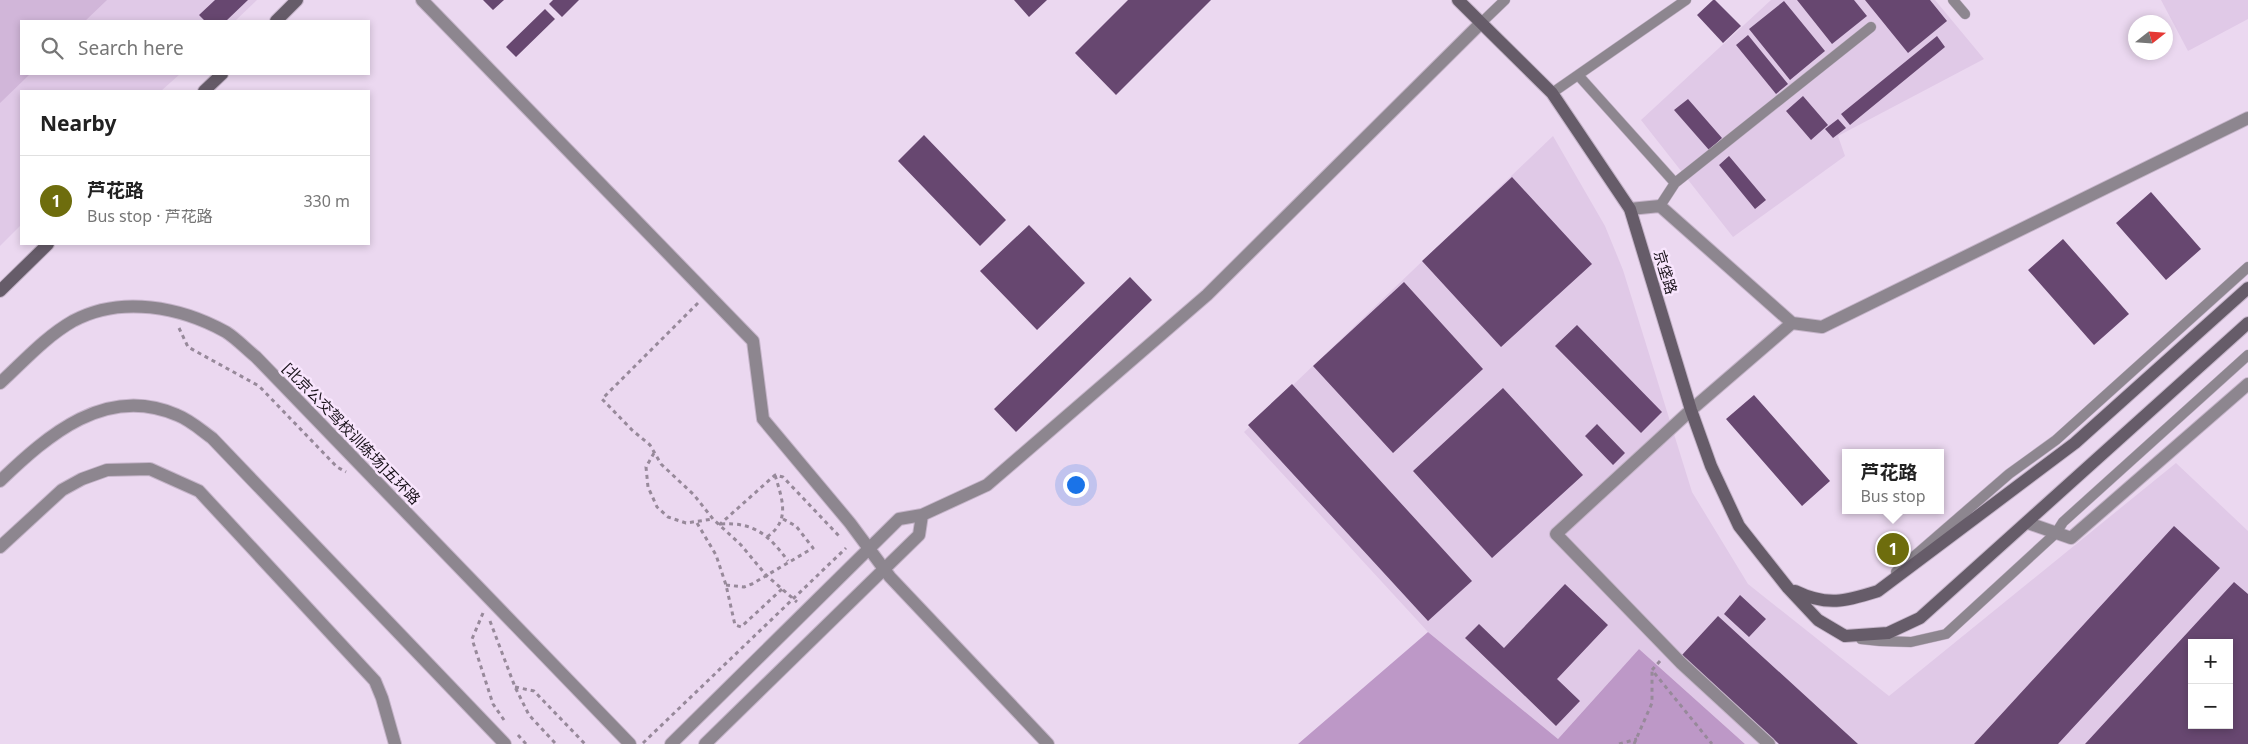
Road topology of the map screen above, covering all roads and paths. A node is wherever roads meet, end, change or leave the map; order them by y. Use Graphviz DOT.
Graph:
graph roads {
  1 [pos="297,0"];
  2 [pos="422,0"];
  3 [pos="1458,0"];
  4 [pos="1505,0"];
  5 [pos="1686,0"];
  6 [pos="1953,0"];
  7 [pos="1965,14"];
  8 [pos="277,20"];
  9 [pos="1481,23"];
  10 [pos="1871,27"];
  11 [pos="221,75"];
  12 [pos="1578,75"];
  13 [pos="205,90"];
  14 [pos="1552,93"];
  15 [pos="2248,118"];
  16 [pos="1675,183"];
  17 [pos="1660,206"];
  18 [pos="1630,209"];
  19 [pos="47,245"];
  20 [pos="2248,267"];
  21 [pos="2248,288"];
  22 [pos="0,291"];
  23 [pos="707,294"];
  24 [pos="171,310"];
  25 [pos="1792,323"];
  26 [pos="2248,323"];
  27 [pos="2248,355"];
  28 [pos="0,383"];
  29 [pos="2248,384"];
  30 [pos="1691,410"];
  31 [pos="654,453"];
  32 [pos="349,474"];
  33 [pos="775,475"];
  34 [pos="0,481"];
  35 [pos="922,515"];
  36 [pos="713,519"];
  37 [pos="783,519"];
  38 [pos="697,523"];
  39 [pos="2028,523"];
  40 [pos="719,525"];
  41 [pos="2056,533"];
  42 [pos="859,536"];
  43 [pos="768,537"];
  44 [pos="842,539"];
  45 [pos="0,547"];
  46 [pos="869,549"];
  47 [pos="788,561"];
  48 [pos="884,570"];
  49 [pos="766,575"];
  50 [pos="726,584"];
  51 [pos="1788,588"];
  52 [pos="782,589"];
  53 [pos="1878,591"];
  54 [pos="794,599"];
  55 [pos="806,611"];
  56 [pos="1845,636"];
  57 [pos="1668,650"];
  58 [pos="1652,670"];
  59 [pos="515,687"];
  60 [pos="506,723"];
  61 [pos="512,730"];
  62 [pos="1636,739"];
  63 [pos="396,744"];
  64 [pos="505,744"];
  65 [pos="526,744"];
  66 [pos="556,744"];
  67 [pos="585,744"];
  68 [pos="630,744"];
  69 [pos="642,744"];
  70 [pos="671,744"];
  71 [pos="706,744"];
  72 [pos="1048,744"];
  73 [pos="1618,744"];
  74 [pos="1634,744"];
  75 [pos="1712,744"];
  76 [pos="1769,744"];
  1 -- 8 [label="main road"];
  2 -- 23 [label="street"];
  3 -- 9 [label="main road, 京垡路"];
  4 -- 9 [label="lane"];
  5 -- 12 [label="lane"];
  6 -- 7 [label="lane"];
  9 -- 14 [label="main road, 京垡路"];
  9 -- 35 [label="street"];
  10 -- 16 [label="lane"];
  11 -- 13 [label="main road"];
  12 -- 14 [label="lane"];
  12 -- 16 [label="lane"];
  14 -- 18 [label="main road, 京垡路"];
  15 -- 25 [label="street"];
  16 -- 17 [label="lane"];
  17 -- 18 [label="street"];
  17 -- 25 [label="street"];
  18 -- 30 [label="main road, 京垡路"];
  19 -- 22 [label="main road"];
  20 -- 53 [label="lane"];
  21 -- 53 [label="main road"];
  23 -- 31 [label="path"];
  23 -- 42 [label="street"];
  24 -- 28 [label="street, [北京公交驾校训练场]五环路"];
  24 -- 32 [label="path"];
  24 -- 68 [label="street, [北京公交驾校训练场]五环路"];
  25 -- 30 [label="street"];
  26 -- 39 [label="main road"];
  27 -- 41 [label="lane"];
  29 -- 41 [label="street"];
  30 -- 51 [label="main road, 京垡路"];
  30 -- 57 [label="street"];
  31 -- 36 [label="path"];
  31 -- 38 [label="path"];
  33 -- 37 [label="path"];
  33 -- 40 [label="path"];
  33 -- 44 [label="path"];
  34 -- 64 [label="street"];
  35 -- 46 [label="street"];
  35 -- 48 [label="street"];
  36 -- 38 [label="path"];
  36 -- 40 [label="path"];
  37 -- 43 [label="path"];
  37 -- 47 [label="path"];
  38 -- 50 [label="path"];
  39 -- 41 [label="street"];
  39 -- 56 [label="main road"];
  40 -- 43 [label="path"];
  40 -- 49 [label="path"];
  41 -- 56 [label="lane"];
  42 -- 46 [label="street"];
  42 -- 54 [label="path"];
  43 -- 47 [label="path"];
  45 -- 63 [label="street"];
  46 -- 48 [label="street"];
  46 -- 55 [label="street"];
  47 -- 49 [label="path"];
  48 -- 71 [label="street"];
  48 -- 72 [label="street"];
  49 -- 50 [label="path"];
  49 -- 52 [label="path"];
  50 -- 52 [label="path"];
  51 -- 53 [label="main road"];
  51 -- 56 [label="main road, 京垡路"];
  52 -- 54 [label="path"];
  54 -- 55 [label="path"];
  54 -- 69 [label="path"];
  55 -- 70 [label="street"];
  57 -- 58 [label="path"];
  57 -- 76 [label="street"];
  58 -- 62 [label="path"];
  58 -- 75 [label="path"];
  59 -- 60 [label="path"];
  59 -- 66 [label="path"];
  59 -- 67 [label="path"];
  61 -- 65 [label="path"];
  62 -- 73 [label="path"];
  62 -- 74 [label="path"];
}
